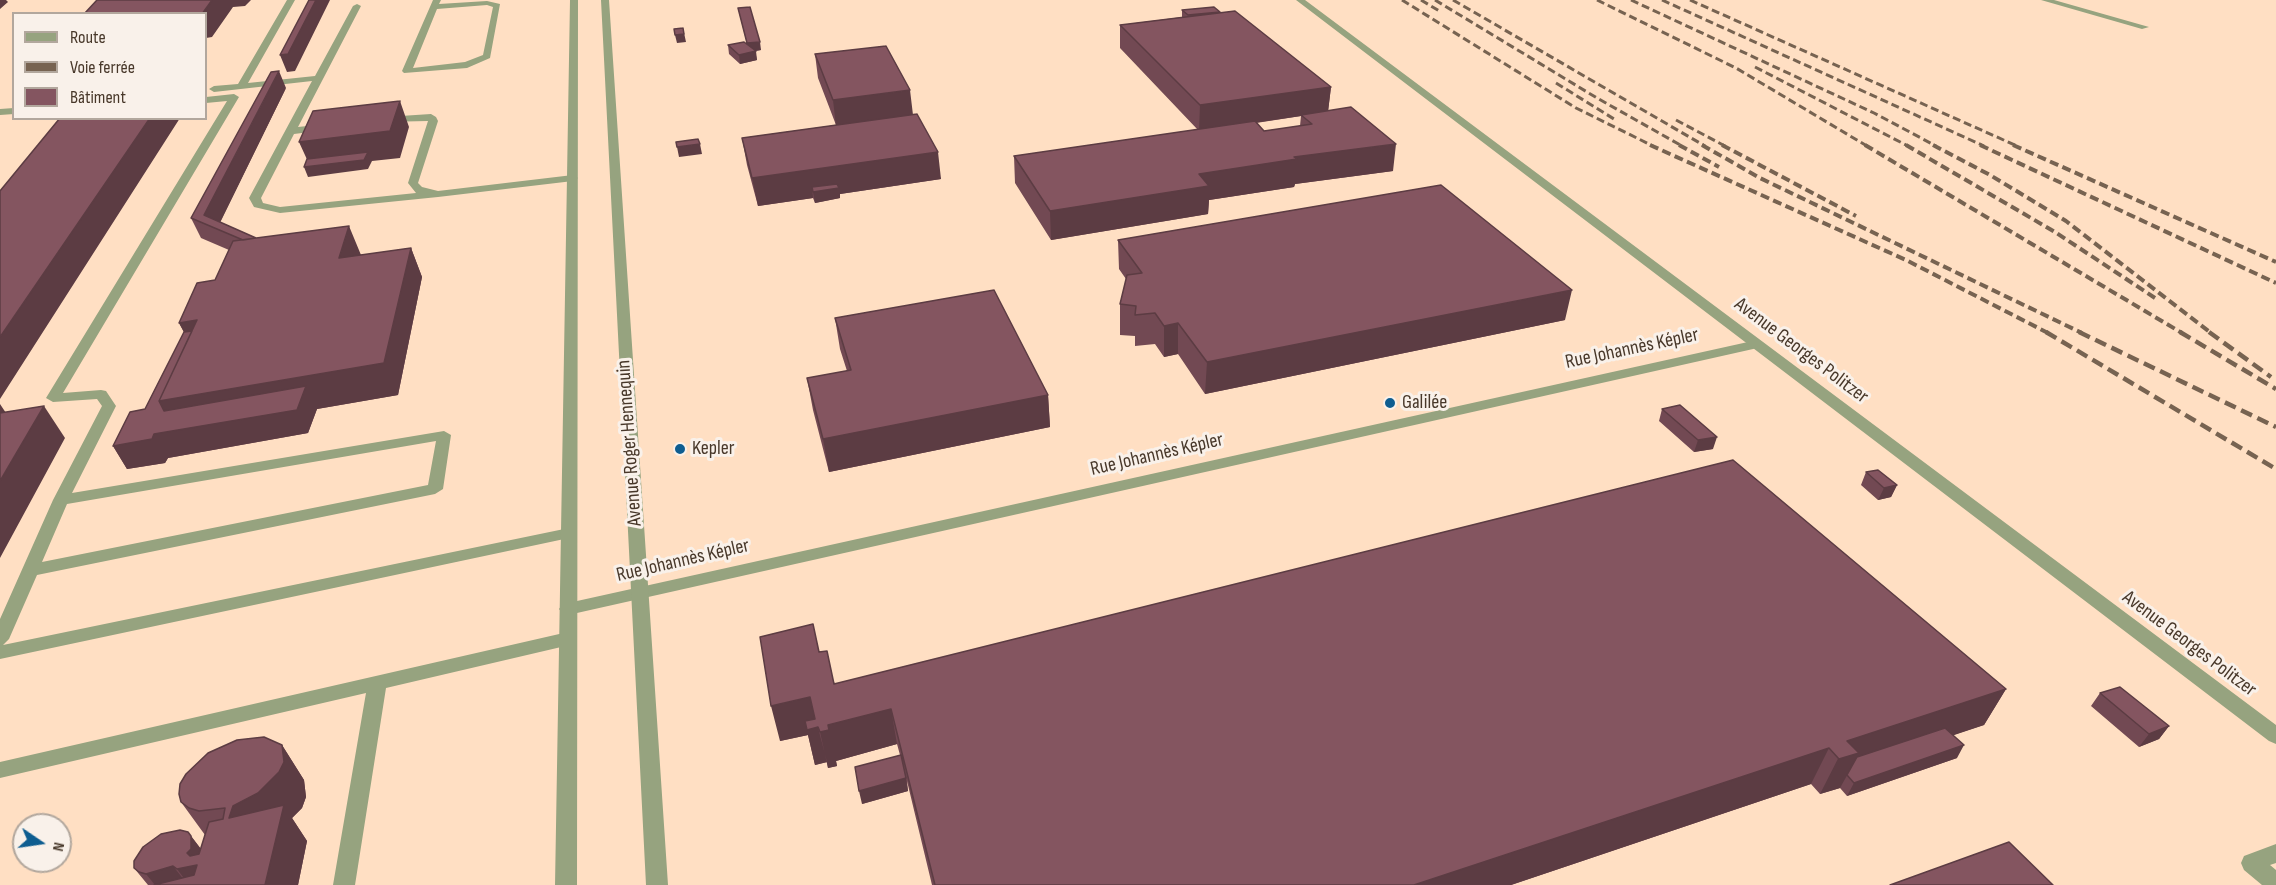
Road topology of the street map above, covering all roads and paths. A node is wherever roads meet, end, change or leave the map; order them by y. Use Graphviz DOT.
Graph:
graph roads {
  1 [pos="291,0"];
  2 [pos="574,0"];
  3 [pos="605,0"];
  4 [pos="1300,0"];
  5 [pos="2045,0"];
  6 [pos="436,3"];
  7 [pos="357,6"];
  8 [pos="2145,27"];
  9 [pos="319,78"];
  10 [pos="241,86"];
  11 [pos="207,90"];
  12 [pos="207,100"];
  13 [pos="369,122"];
  14 [pos="335,126"];
  15 [pos="290,131"];
  16 [pos="573,178"];
  17 [pos="438,194"];
  18 [pos="1756,344"];
  19 [pos="62,500"];
  20 [pos="569,533"];
  21 [pos="31,570"];
  22 [pos="641,594"];
  23 [pos="568,609"];
  24 [pos="0,639"];
  25 [pos="568,639"];
  26 [pos="0,652"];
  27 [pos="377,683"];
  28 [pos="2276,736"];
  29 [pos="0,770"];
  30 [pos="2276,853"];
  31 [pos="2276,883"];
  32 [pos="344,885"];
  33 [pos="566,885"];
  34 [pos="657,885"];
  1 -- 10 [label="street"];
  2 -- 16 [label="street"];
  3 -- 22 [label="street, Avenue Roger Hennequin"];
  4 -- 18 [label="street, Avenue Georges Politzer"];
  5 -- 8 [label="street"];
  6 -- 6 [label="street"];
  7 -- 9 [label="street"];
  9 -- 10 [label="street"];
  9 -- 15 [label="street"];
  10 -- 11 [label="street"];
  12 -- 19 [label="street"];
  13 -- 17 [label="street"];
  14 -- 15 [label="street"];
  15 -- 17 [label="street"];
  16 -- 17 [label="street"];
  16 -- 20 [label="street"];
  18 -- 22 [label="street, Rue Johannès Képler"];
  18 -- 28 [label="street, Avenue Georges Politzer"];
  19 -- 21 [label="street"];
  19 -- 21 [label="street"];
  20 -- 23 [label="street"];
  20 -- 26 [label="street"];
  21 -- 24 [label="street"];
  22 -- 23 [label="street, Rue Johannès Képler"];
  22 -- 34 [label="street, Avenue Roger Hennequin"];
  23 -- 25 [label="street"];
  25 -- 27 [label="street"];
  25 -- 33 [label="street"];
  27 -- 29 [label="street"];
  27 -- 32 [label="street"];
  30 -- 31 [label="street"];
}
